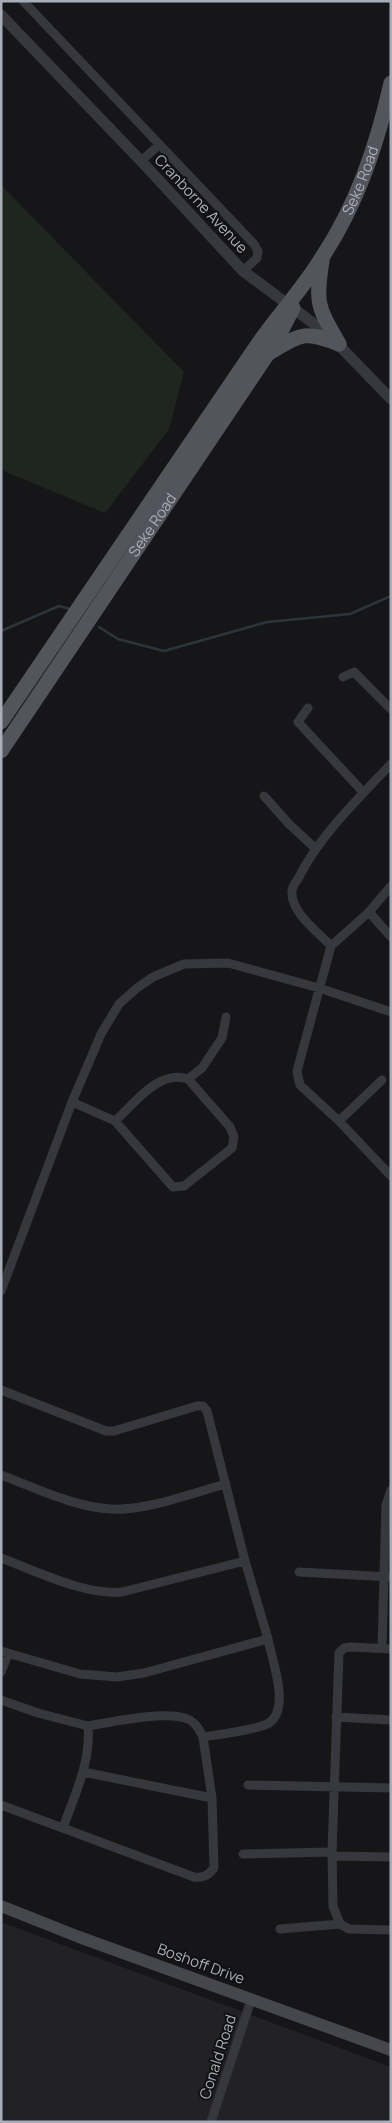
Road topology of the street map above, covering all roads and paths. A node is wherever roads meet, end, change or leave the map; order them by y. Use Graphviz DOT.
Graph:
graph roads {
  1 [pos="24,1"];
  2 [pos="1,15"];
  3 [pos="391,83"];
  4 [pos="159,145"];
  5 [pos="141,161"];
  6 [pos="322,257"];
  7 [pos="242,271"];
  8 [pos="292,303"];
  9 [pos="339,344"];
  10 [pos="267,354"];
  11 [pos="391,399"];
  12 [pos="343,677"];
  13 [pos="308,708"];
  14 [pos="391,709"];
  15 [pos="1,722"];
  16 [pos="1,752"];
  17 [pos="391,764"];
  18 [pos="363,792"];
  19 [pos="264,796"];
  20 [pos="316,849"];
  21 [pos="391,886"];
  22 [pos="369,912"];
  23 [pos="391,937"];
  24 [pos="331,946"];
  25 [pos="319,988"];
  26 [pos="391,1012"];
  27 [pos="226,1017"];
  28 [pos="188,1078"];
  29 [pos="382,1080"];
  30 [pos="72,1102"];
  31 [pos="115,1121"];
  32 [pos="339,1121"];
  33 [pos="391,1176"];
  34 [pos="1,1291"];
  35 [pos="1,1390"];
  36 [pos="1,1476"];
  37 [pos="226,1484"];
  38 [pos="391,1490"];
  39 [pos="388,1505"];
  40 [pos="1,1558"];
  41 [pos="245,1561"];
  42 [pos="299,1572"];
  43 [pos="388,1577"];
  44 [pos="268,1639"];
  45 [pos="386,1649"];
  46 [pos="5,1652"];
  47 [pos="1,1672"];
  48 [pos="1,1700"];
  49 [pos="336,1717"];
  50 [pos="391,1720"];
  51 [pos="88,1726"];
  52 [pos="204,1737"];
  53 [pos="83,1772"];
  54 [pos="248,1785"];
  55 [pos="335,1787"];
  56 [pos="391,1788"];
  57 [pos="212,1798"];
  58 [pos="1,1805"];
  59 [pos="63,1828"];
  60 [pos="243,1854"];
  61 [pos="332,1854"];
  62 [pos="391,1857"];
  63 [pos="1,1906"];
  64 [pos="340,1924"];
  65 [pos="280,1929"];
  66 [pos="391,1930"];
  67 [pos="251,2000"];
  68 [pos="391,2050"];
  69 [pos="211,2122"];
  1 -- 4 [label="street"];
  2 -- 5 [label="street, Cranborne Avenue"];
  3 -- 6 [label="main road, Seke Road"];
  4 -- 5 [label="street"];
  4 -- 7 [label="street"];
  5 -- 7 [label="street, Cranborne Avenue"];
  6 -- 8 [label="main road, Seke Road"];
  6 -- 9 [label="main road"];
  7 -- 8 [label="street, Cranborne Avenue"];
  8 -- 9 [label="street, Cranborne Avenue"];
  8 -- 10 [label="main road, Seke Road"];
  8 -- 15 [label="main road, Seke Road"];
  9 -- 10 [label="main road"];
  9 -- 11 [label="street, Cranborne Avenue"];
  10 -- 16 [label="main road, Seke Road"];
  12 -- 14 [label="street"];
  13 -- 18 [label="street"];
  17 -- 18 [label="street"];
  18 -- 20 [label="street"];
  19 -- 20 [label="street"];
  20 -- 24 [label="street"];
  21 -- 22 [label="street"];
  22 -- 23 [label="street"];
  22 -- 24 [label="street"];
  24 -- 25 [label="street"];
  25 -- 26 [label="street"];
  25 -- 30 [label="street"];
  25 -- 32 [label="street"];
  27 -- 28 [label="street"];
  28 -- 31 [label="street"];
  28 -- 31 [label="street"];
  29 -- 32 [label="street"];
  30 -- 31 [label="street"];
  30 -- 34 [label="street"];
  32 -- 33 [label="street"];
  35 -- 37 [label="street"];
  36 -- 37 [label="street"];
  37 -- 41 [label="street"];
  38 -- 39 [label="street"];
  39 -- 43 [label="street"];
  40 -- 41 [label="street"];
  41 -- 44 [label="street"];
  42 -- 43 [label="street"];
  43 -- 45 [label="street"];
  44 -- 46 [label="street"];
  44 -- 52 [label="street"];
  45 -- 49 [label="street"];
  46 -- 47 [label="street"];
  48 -- 51 [label="street"];
  49 -- 50 [label="street"];
  49 -- 55 [label="street"];
  51 -- 52 [label="street"];
  51 -- 53 [label="street"];
  52 -- 57 [label="street"];
  53 -- 57 [label="street"];
  53 -- 59 [label="street"];
  54 -- 55 [label="street"];
  55 -- 56 [label="street"];
  55 -- 61 [label="street"];
  57 -- 59 [label="street"];
  58 -- 59 [label="street"];
  60 -- 61 [label="street"];
  61 -- 62 [label="street"];
  61 -- 64 [label="street"];
  63 -- 67 [label="main road, Boshoff Drive"];
  64 -- 65 [label="street"];
  64 -- 66 [label="street"];
  67 -- 68 [label="main road, Boshoff Drive"];
  67 -- 69 [label="street, Conald Road"];
}
